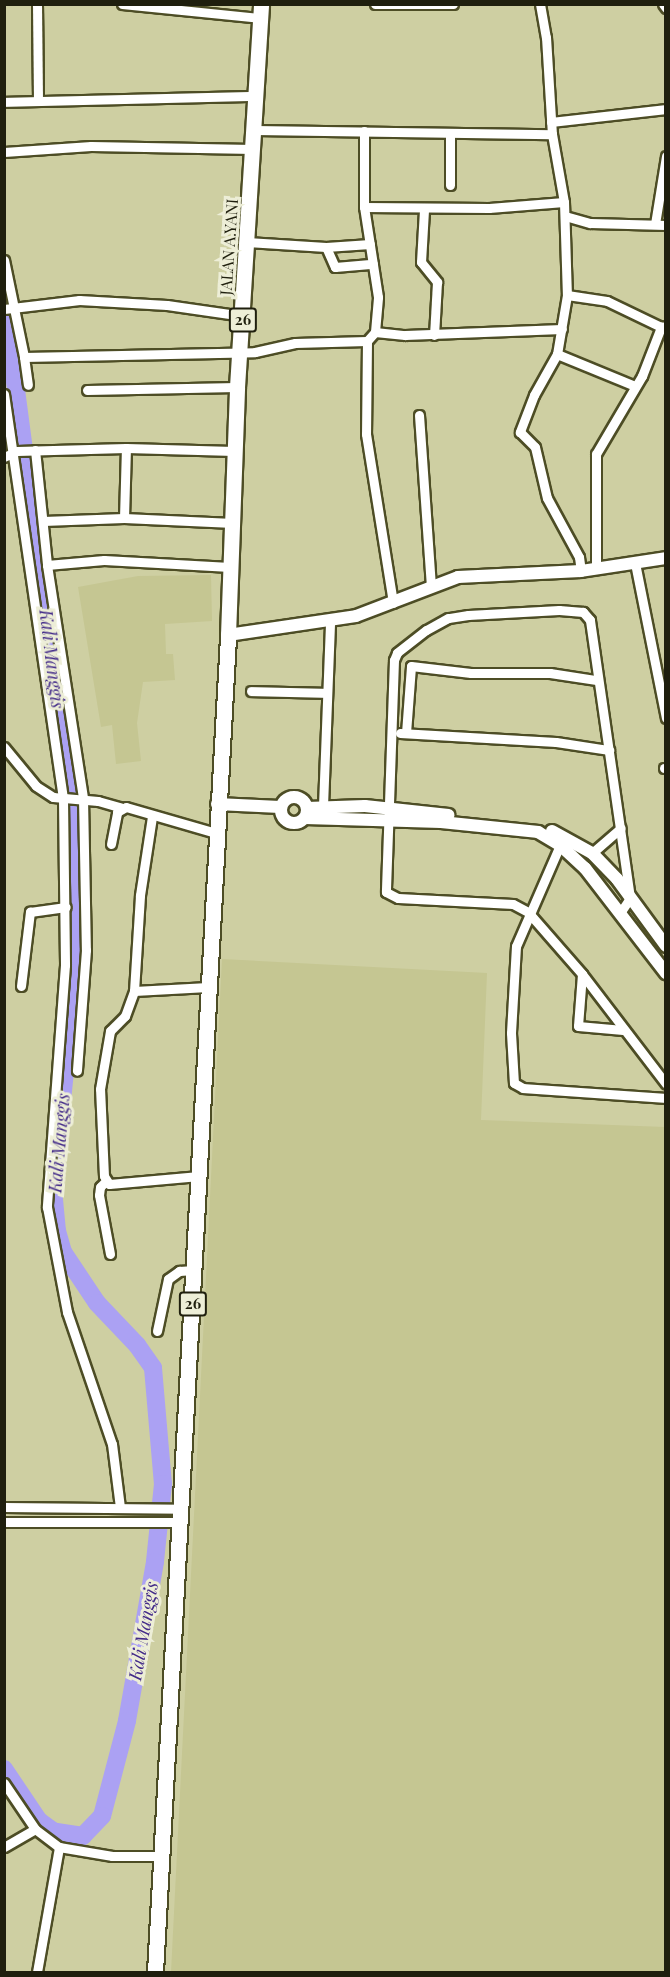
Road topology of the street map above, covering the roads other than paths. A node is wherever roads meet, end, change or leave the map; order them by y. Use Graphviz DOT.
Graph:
graph roads {
  1 [pos="37,4"];
  2 [pos="122,4"];
  3 [pos="375,4"];
  4 [pos="453,4"];
  5 [pos="540,4"];
  6 [pos="663,4"];
  7 [pos="666,8"];
  8 [pos="190,9"];
  9 [pos="261,11"];
  10 [pos="255,96"];
  11 [pos="38,101"];
  12 [pos="4,102"];
  13 [pos="666,110"];
  14 [pos="551,122"];
  15 [pos="254,130"];
  16 [pos="364,131"];
  17 [pos="450,133"];
  18 [pos="552,134"];
  19 [pos="253,149"];
  20 [pos="4,152"];
  21 [pos="666,156"];
  22 [pos="450,185"];
  23 [pos="564,201"];
  24 [pos="364,207"];
  25 [pos="424,210"];
  26 [pos="565,216"];
  27 [pos="660,225"];
  28 [pos="247,242"];
  29 [pos="370,244"];
  30 [pos="326,247"];
  31 [pos="4,260"];
  32 [pos="373,264"];
  33 [pos="567,295"];
  34 [pos="15,306"];
  35 [pos="4,309"];
  36 [pos="243,316"];
  37 [pos="663,326"];
  38 [pos="562,329"];
  39 [pos="375,332"];
  40 [pos="434,335"];
  41 [pos="367,341"];
  42 [pos="241,351"];
  43 [pos="557,354"];
  44 [pos="24,357"];
  45 [pos="28,385"];
  46 [pos="635,386"];
  47 [pos="237,387"];
  48 [pos="87,390"];
  49 [pos="4,394"];
  50 [pos="419,415"];
  51 [pos="6,423"];
  52 [pos="126,448"];
  53 [pos="33,450"];
  54 [pos="15,451"];
  55 [pos="234,451"];
  56 [pos="4,457"];
  57 [pos="124,518"];
  58 [pos="43,521"];
  59 [pos="233,523"];
  60 [pos="666,558"];
  61 [pos="635,563"];
  62 [pos="47,565"];
  63 [pos="230,567"];
  64 [pos="596,568"];
  65 [pos="581,571"];
  66 [pos="431,586"];
  67 [pos="393,603"];
  68 [pos="330,621"];
  69 [pos="228,635"];
  70 [pos="408,649"];
  71 [pos="411,666"];
  72 [pos="596,680"];
  73 [pos="251,691"];
  74 [pos="327,693"];
  75 [pos="666,718"];
  76 [pos="392,732"];
  77 [pos="406,733"];
  78 [pos="4,747"];
  79 [pos="609,750"];
  80 [pos="82,798"];
  81 [pos="64,799"];
  82 [pos="217,804"];
  83 [pos="323,806"];
  84 [pos="280,807"];
  85 [pos="122,808"];
  86 [pos="306,813"];
  87 [pos="388,814"];
  88 [pos="152,817"];
  89 [pos="621,828"];
  90 [pos="216,833"];
  91 [pos="111,844"];
  92 [pos="561,845"];
  93 [pos="592,853"];
  94 [pos="630,898"];
  95 [pos="66,907"];
  96 [pos="528,912"];
  97 [pos="620,914"];
  98 [pos="666,946"];
  99 [pos="666,973"];
  100 [pos="582,974"];
  101 [pos="21,986"];
  102 [pos="208,987"];
  103 [pos="134,992"];
  104 [pos="623,1030"];
  105 [pos="77,1071"];
  106 [pos="663,1072"];
  107 [pos="666,1084"];
  108 [pos="666,1098"];
  109 [pos="199,1176"];
  110 [pos="106,1181"];
  111 [pos="110,1254"];
  112 [pos="194,1270"];
  113 [pos="157,1331"];
  114 [pos="4,1507"];
  115 [pos="120,1507"];
  116 [pos="63,1508"];
  117 [pos="177,1513"];
  118 [pos="4,1522"];
  119 [pos="66,1522"];
  120 [pos="4,1783"];
  121 [pos="9,1799"];
  122 [pos="35,1830"];
  123 [pos="4,1847"];
  124 [pos="59,1847"];
  125 [pos="163,1856"];
  126 [pos="37,1972"];
  127 [pos="155,1972"];
  1 -- 11 [label="street"];
  2 -- 8 [label="street"];
  3 -- 4 [label="street"];
  5 -- 14 [label="street"];
  6 -- 7 [label="street"];
  8 -- 9 [label="street"];
  9 -- 10 [label="highway, JALAN A.YANI / 26"];
  10 -- 11 [label="street"];
  10 -- 15 [label="highway, JALAN A.YANI / 26"];
  11 -- 12 [label="street"];
  13 -- 14 [label="street"];
  14 -- 18 [label="street"];
  15 -- 16 [label="street"];
  15 -- 19 [label="highway, JALAN A.YANI / 26"];
  16 -- 17 [label="street"];
  16 -- 24 [label="street"];
  17 -- 18 [label="street"];
  17 -- 22 [label="street"];
  18 -- 23 [label="street"];
  19 -- 20 [label="street"];
  19 -- 28 [label="highway, JALAN A.YANI / 26"];
  21 -- 27 [label="street"];
  23 -- 25 [label="street"];
  23 -- 26 [label="street"];
  24 -- 25 [label="street"];
  24 -- 29 [label="street"];
  25 -- 40 [label="street"];
  26 -- 27 [label="street"];
  26 -- 33 [label="street"];
  28 -- 30 [label="street"];
  28 -- 36 [label="highway, JALAN A.YANI / 26"];
  29 -- 30 [label="street"];
  29 -- 32 [label="street"];
  30 -- 32 [label="street"];
  31 -- 34 [label="street"];
  32 -- 39 [label="street"];
  33 -- 37 [label="street"];
  33 -- 38 [label="street"];
  34 -- 35 [label="street"];
  34 -- 36 [label="street"];
  34 -- 44 [label="street"];
  36 -- 42 [label="highway, JALAN A.YANI / 26"];
  37 -- 46 [label="street"];
  38 -- 40 [label="street"];
  38 -- 43 [label="street"];
  39 -- 40 [label="street"];
  39 -- 41 [label="street"];
  41 -- 42 [label="street"];
  41 -- 67 [label="street"];
  42 -- 44 [label="street"];
  42 -- 47 [label="highway, JALAN A.YANI / 26"];
  43 -- 46 [label="street"];
  43 -- 65 [label="street"];
  44 -- 45 [label="street"];
  46 -- 64 [label="street"];
  47 -- 48 [label="street"];
  47 -- 55 [label="highway, JALAN A.YANI / 26"];
  49 -- 51 [label="street"];
  50 -- 66 [label="street"];
  51 -- 54 [label="street"];
  52 -- 53 [label="street"];
  52 -- 55 [label="street"];
  52 -- 57 [label="street"];
  53 -- 54 [label="street"];
  53 -- 58 [label="street"];
  54 -- 56 [label="street"];
  54 -- 81 [label="street"];
  55 -- 59 [label="highway, JALAN A.YANI / 26"];
  57 -- 58 [label="street"];
  57 -- 59 [label="street"];
  58 -- 62 [label="street"];
  59 -- 63 [label="highway, JALAN A.YANI / 26"];
  60 -- 61 [label="street"];
  61 -- 64 [label="street"];
  61 -- 75 [label="street"];
  62 -- 63 [label="street"];
  62 -- 80 [label="street"];
  63 -- 69 [label="highway, JALAN A.YANI / 26"];
  64 -- 65 [label="street"];
  65 -- 66 [label="street"];
  66 -- 67 [label="street"];
  67 -- 68 [label="street"];
  68 -- 69 [label="street"];
  68 -- 74 [label="street"];
  69 -- 82 [label="highway, 26"];
  70 -- 71 [label="street"];
  70 -- 72 [label="street"];
  70 -- 76 [label="street"];
  71 -- 72 [label="street"];
  71 -- 77 [label="street"];
  72 -- 79 [label="street"];
  73 -- 74 [label="street"];
  74 -- 83 [label="street"];
  76 -- 77 [label="street"];
  76 -- 87 [label="street"];
  77 -- 79 [label="street"];
  78 -- 81 [label="street"];
  79 -- 89 [label="street"];
  80 -- 81 [label="street"];
  80 -- 85 [label="street"];
  80 -- 105 [label="street"];
  81 -- 95 [label="street"];
  82 -- 84 [label="street"];
  82 -- 90 [label="highway, 26"];
  83 -- 86 [label="street"];
  83 -- 87 [label="street"];
  84 -- 86 [label="street"];
  84 -- 86 [label="street"];
  85 -- 88 [label="street"];
  85 -- 91 [label="street"];
  86 -- 87 [label="street"];
  87 -- 92 [label="street"];
  87 -- 93 [label="street"];
  87 -- 96 [label="street"];
  88 -- 90 [label="street"];
  88 -- 103 [label="street"];
  89 -- 93 [label="street"];
  89 -- 94 [label="street"];
  90 -- 102 [label="highway, 26"];
  92 -- 96 [label="street"];
  92 -- 97 [label="street"];
  93 -- 94 [label="street"];
  94 -- 97 [label="street"];
  94 -- 98 [label="street"];
  95 -- 101 [label="street"];
  95 -- 115 [label="street"];
  96 -- 100 [label="street"];
  96 -- 108 [label="street"];
  97 -- 99 [label="street"];
  100 -- 104 [label="street"];
  100 -- 104 [label="street"];
  102 -- 103 [label="street"];
  102 -- 109 [label="highway, 26"];
  103 -- 110 [label="street"];
  104 -- 106 [label="street"];
  106 -- 107 [label="street"];
  109 -- 110 [label="street"];
  109 -- 112 [label="highway, 26"];
  110 -- 111 [label="street"];
  112 -- 113 [label="street"];
  112 -- 117 [label="highway, 26"];
  114 -- 116 [label="street"];
  115 -- 116 [label="street"];
  115 -- 117 [label="street"];
  116 -- 119 [label="street"];
  117 -- 119 [label="street"];
  117 -- 125 [label="highway, 26"];
  118 -- 119 [label="street"];
  120 -- 121 [label="street"];
  121 -- 122 [label="street"];
  122 -- 123 [label="street"];
  122 -- 124 [label="street"];
  124 -- 125 [label="street"];
  124 -- 126 [label="street"];
  125 -- 127 [label="highway, 26"];
}
